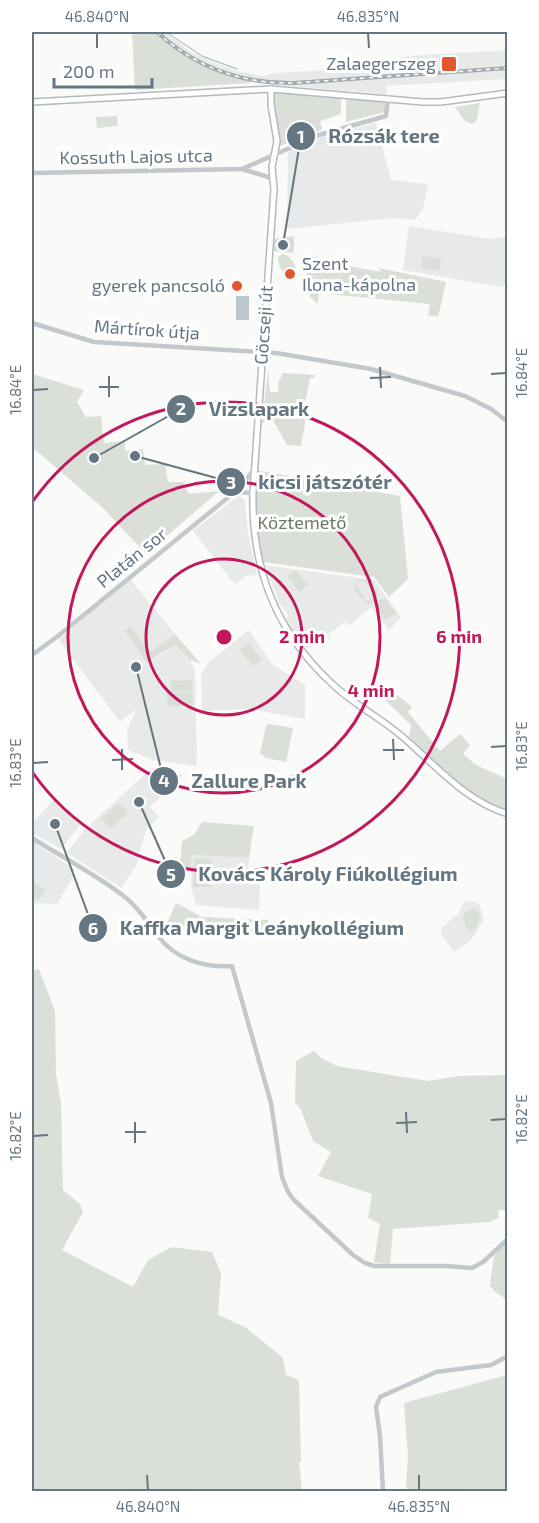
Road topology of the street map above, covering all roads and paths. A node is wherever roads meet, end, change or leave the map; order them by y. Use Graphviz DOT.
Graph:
graph roads {
  1 [pos="271,89"];
  2 [pos="134,90"];
  3 [pos="507,93"];
  4 [pos="142,95"];
  5 [pos="388,98"];
  6 [pos="32,102"];
  7 [pos="275,156"];
  8 [pos="242,169"];
  9 [pos="32,173"];
  10 [pos="273,182"];
  11 [pos="32,323"];
  12 [pos="263,352"];
  13 [pos="507,422"];
  14 [pos="254,470"];
  15 [pos="233,493"];
  16 [pos="253,493"];
  17 [pos="32,655"];
  18 [pos="507,813"];
  19 [pos="32,838"];
  20 [pos="507,1239"];
  21 [pos="507,1356"];
  22 [pos="383,1491"];
  1 -- 4 [label="main road"];
  1 -- 5 [label="main road"];
  1 -- 7 [label="main road, Göcseji út"];
  2 -- 4 [label="main road"];
  3 -- 5 [label="main road"];
  4 -- 6 [label="main road"];
  5 -- 7 [label="street"];
  7 -- 8 [label="street"];
  7 -- 10 [label="main road, Göcseji út"];
  8 -- 9 [label="street, Kossuth Lajos utca"];
  8 -- 10 [label="street"];
  10 -- 12 [label="main road, Göcseji út"];
  11 -- 12 [label="street, Mártírok útja"];
  12 -- 13 [label="street, Mártírok útja"];
  12 -- 14 [label="main road, Göcseji út"];
  14 -- 15 [label="street, Platán sor"];
  14 -- 16 [label="main road, Göcseji út"];
  15 -- 16 [label="street"];
  15 -- 17 [label="street, Platán sor"];
  16 -- 18 [label="main road, Göcseji út"];
  19 -- 20 [label="street"];
  21 -- 22 [label="street"];
}
